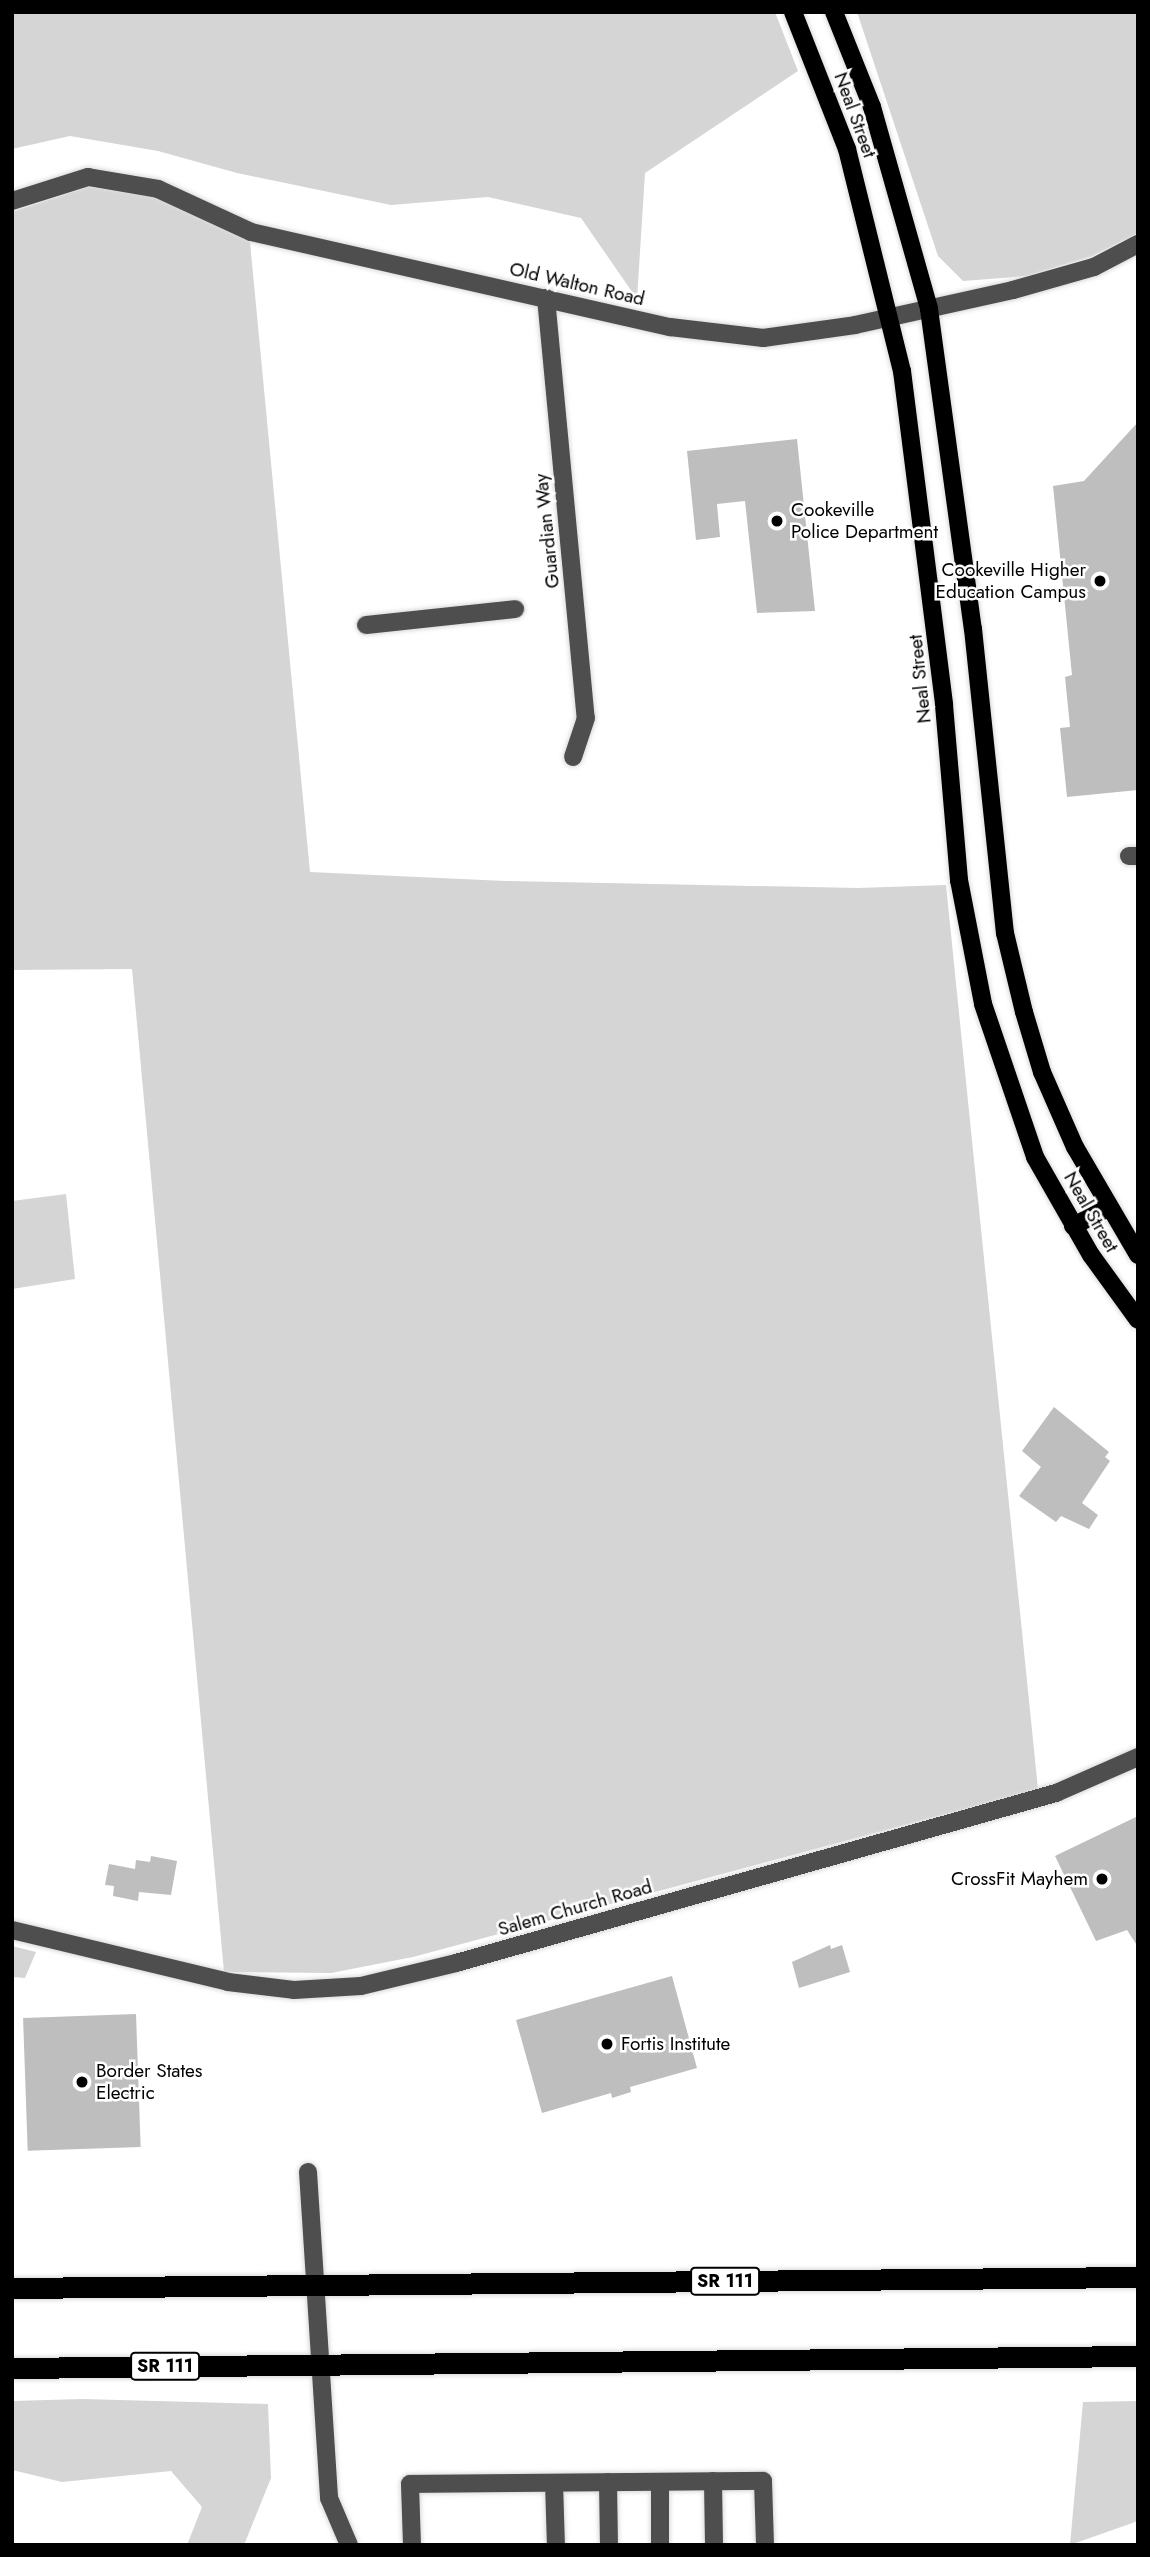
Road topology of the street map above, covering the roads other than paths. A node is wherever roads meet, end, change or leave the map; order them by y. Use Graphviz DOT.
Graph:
graph roads {
  1 [pos="793,12"];
  2 [pos="834,12"];
  3 [pos="12,201"];
  4 [pos="1138,244"];
  5 [pos="546,299"];
  6 [pos="929,309"];
  7 [pos="890,317"];
  8 [pos="515,608"];
  9 [pos="366,625"];
  10 [pos="573,757"];
  11 [pos="1108,1208"];
  12 [pos="1073,1226"];
  13 [pos="1138,1255"];
  14 [pos="1138,1320"];
  15 [pos="1138,1758"];
  16 [pos="12,1930"];
  17 [pos="308,2172"];
  18 [pos="1138,2277"];
  19 [pos="313,2286"];
  20 [pos="12,2288"];
  21 [pos="1138,2356"];
  22 [pos="317,2364"];
  23 [pos="12,2368"];
  24 [pos="713,2481"];
  25 [pos="608,2482"];
  26 [pos="660,2482"];
  27 [pos="554,2483"];
  28 [pos="349,2545"];
  29 [pos="412,2545"];
  30 [pos="556,2545"];
  31 [pos="609,2545"];
  32 [pos="660,2545"];
  33 [pos="714,2545"];
  34 [pos="765,2545"];
  1 -- 7 [label="main road, Neal Street"];
  2 -- 6 [label="main road, Neal Street"];
  3 -- 5 [label="street, Old Walton Road"];
  4 -- 6 [label="street, Old Walton Road"];
  5 -- 7 [label="street, Old Walton Road"];
  5 -- 10 [label="street, Guardian Way"];
  6 -- 7 [label="street, Old Walton Road"];
  6 -- 11 [label="main road, Neal Street"];
  7 -- 12 [label="main road, Neal Street"];
  8 -- 9 [label="street"];
  11 -- 12 [label="main road"];
  11 -- 13 [label="main road, Neal Street"];
  12 -- 14 [label="main road, Neal Street"];
  15 -- 16 [label="street, Salem Church Road"];
  17 -- 19 [label="street"];
  18 -- 19 [label="highway, SR 111"];
  19 -- 20 [label="highway, SR 111"];
  19 -- 22 [label="street"];
  21 -- 22 [label="highway, SR 111"];
  22 -- 23 [label="highway, SR 111"];
  22 -- 28 [label="street"];
  24 -- 26 [label="street"];
  24 -- 33 [label="street"];
  24 -- 34 [label="street"];
  25 -- 26 [label="street"];
  25 -- 27 [label="street"];
  25 -- 31 [label="street"];
  26 -- 32 [label="street"];
  27 -- 29 [label="street"];
  27 -- 30 [label="street"];
}
